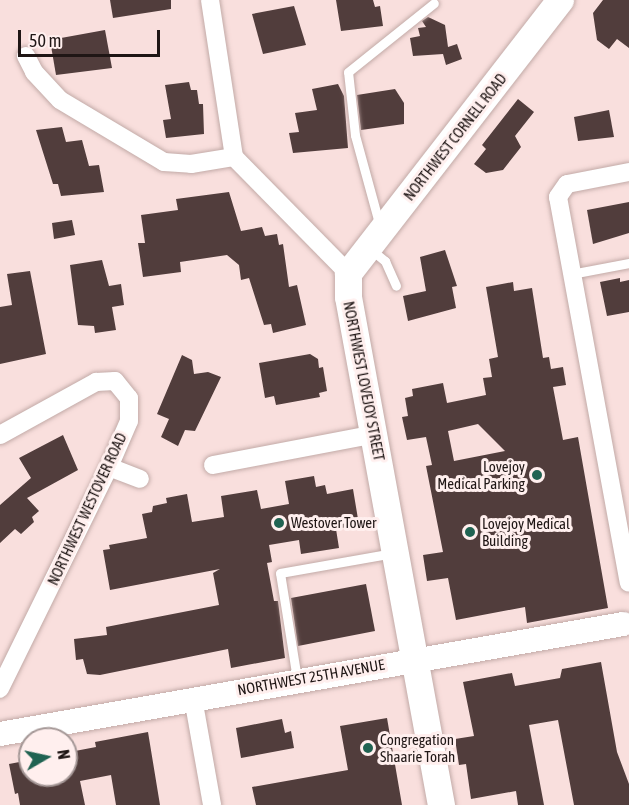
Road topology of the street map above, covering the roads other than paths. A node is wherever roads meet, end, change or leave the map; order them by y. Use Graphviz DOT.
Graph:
graph roads {
  1 [pos="210,0"];
  2 [pos="560,0"];
  3 [pos="434,3"];
  4 [pos="26,56"];
  5 [pos="234,157"];
  6 [pos="629,172"];
  7 [pos="375,240"];
  8 [pos="629,263"];
  9 [pos="348,273"];
  10 [pos="571,274"];
  11 [pos="396,286"];
  12 [pos="375,434"];
  13 [pos="0,435"];
  14 [pos="213,465"];
  15 [pos="108,467"];
  16 [pos="140,479"];
  17 [pos="396,553"];
  18 [pos="629,583"];
  19 [pos="627,622"];
  20 [pos="414,660"];
  21 [pos="297,679"];
  22 [pos="0,689"];
  23 [pos="193,698"];
  24 [pos="0,734"];
  25 [pos="212,805"];
  26 [pos="441,805"];
  1 -- 5 [label="street"];
  2 -- 7 [label="main road, NORTHWEST CORNELL ROAD"];
  3 -- 7 [label="lane"];
  4 -- 5 [label="street"];
  5 -- 9 [label="street"];
  6 -- 10 [label="street"];
  7 -- 9 [label="main road, NORTHWEST CORNELL ROAD"];
  7 -- 11 [label="lane"];
  8 -- 10 [label="lane"];
  9 -- 12 [label="main road, NORTHWEST LOVEJOY STREET"];
  10 -- 18 [label="street"];
  12 -- 14 [label="street"];
  12 -- 17 [label="main road, NORTHWEST LOVEJOY STREET"];
  13 -- 15 [label="street, NORTHWEST WESTOVER ROAD"];
  15 -- 16 [label="street"];
  15 -- 22 [label="street, NORTHWEST WESTOVER ROAD"];
  17 -- 20 [label="main road, NORTHWEST LOVEJOY STREET"];
  17 -- 21 [label="lane"];
  19 -- 20 [label="street, NORTHWEST 25TH AVENUE"];
  20 -- 21 [label="street, NORTHWEST 25TH AVENUE"];
  20 -- 26 [label="main road, NORTHWEST LOVEJOY STREET"];
  21 -- 23 [label="street, NORTHWEST 25TH AVENUE"];
  23 -- 24 [label="street, NORTHWEST 25TH AVENUE"];
  23 -- 25 [label="street"];
}
